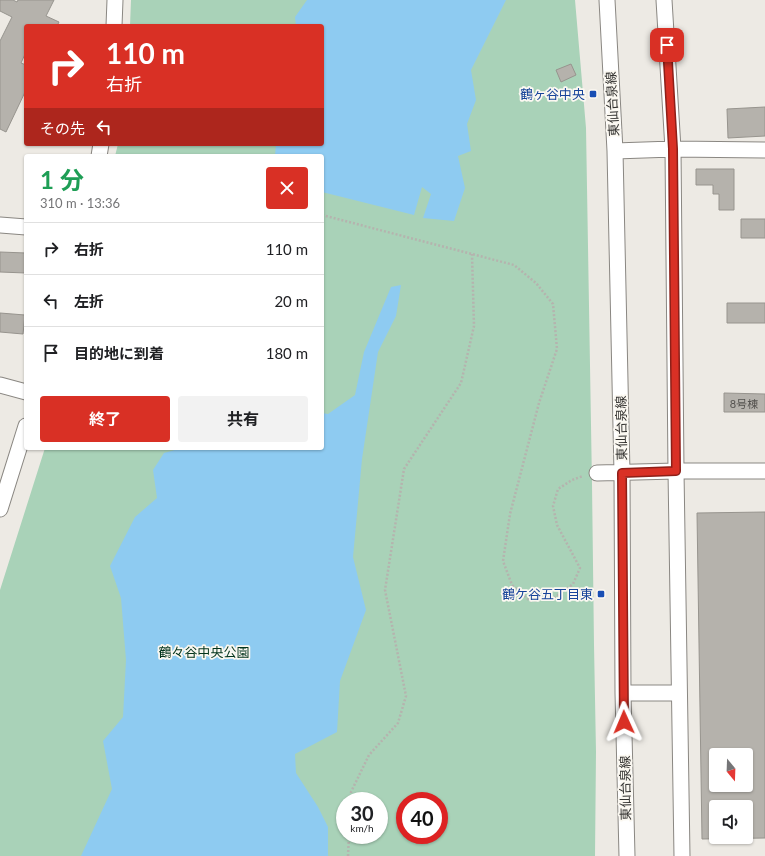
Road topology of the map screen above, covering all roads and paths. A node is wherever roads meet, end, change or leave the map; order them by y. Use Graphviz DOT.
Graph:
graph roads {
  1 [pos="115,0"];
  2 [pos="607,0"];
  3 [pos="664,0"];
  4 [pos="114,24"];
  5 [pos="673,149"];
  6 [pos="765,150"];
  7 [pos="615,151"];
  8 [pos="324,216"];
  9 [pos="0,226"];
  10 [pos="24,227"];
  11 [pos="472,254"];
  12 [pos="0,385"];
  13 [pos="24,391"];
  14 [pos="24,432"];
  15 [pos="676,471"];
  16 [pos="765,471"];
  17 [pos="597,473"];
  18 [pos="622,473"];
  19 [pos="0,509"];
  20 [pos="623,693"];
  21 [pos="679,693"];
  22 [pos="351,792"];
  23 [pos="349,844"];
  24 [pos="348,856"];
  25 [pos="627,856"];
  26 [pos="682,856"];
  1 -- 4 [label="street"];
  2 -- 7 [label="street, 東仙台泉線"];
  3 -- 5 [label="street"];
  5 -- 6 [label="street"];
  5 -- 7 [label="street"];
  5 -- 15 [label="street"];
  7 -- 18 [label="street, 東仙台泉線"];
  8 -- 11 [label="path"];
  9 -- 10 [label="street"];
  11 -- 17 [label="path"];
  11 -- 22 [label="path"];
  12 -- 13 [label="street"];
  14 -- 19 [label="street"];
  15 -- 16 [label="street"];
  15 -- 18 [label="street"];
  15 -- 21 [label="street"];
  17 -- 18 [label="street"];
  18 -- 20 [label="street, 東仙台泉線"];
  20 -- 21 [label="street"];
  20 -- 25 [label="street, 東仙台泉線"];
  21 -- 26 [label="street"];
  23 -- 24 [label="path"];
}
